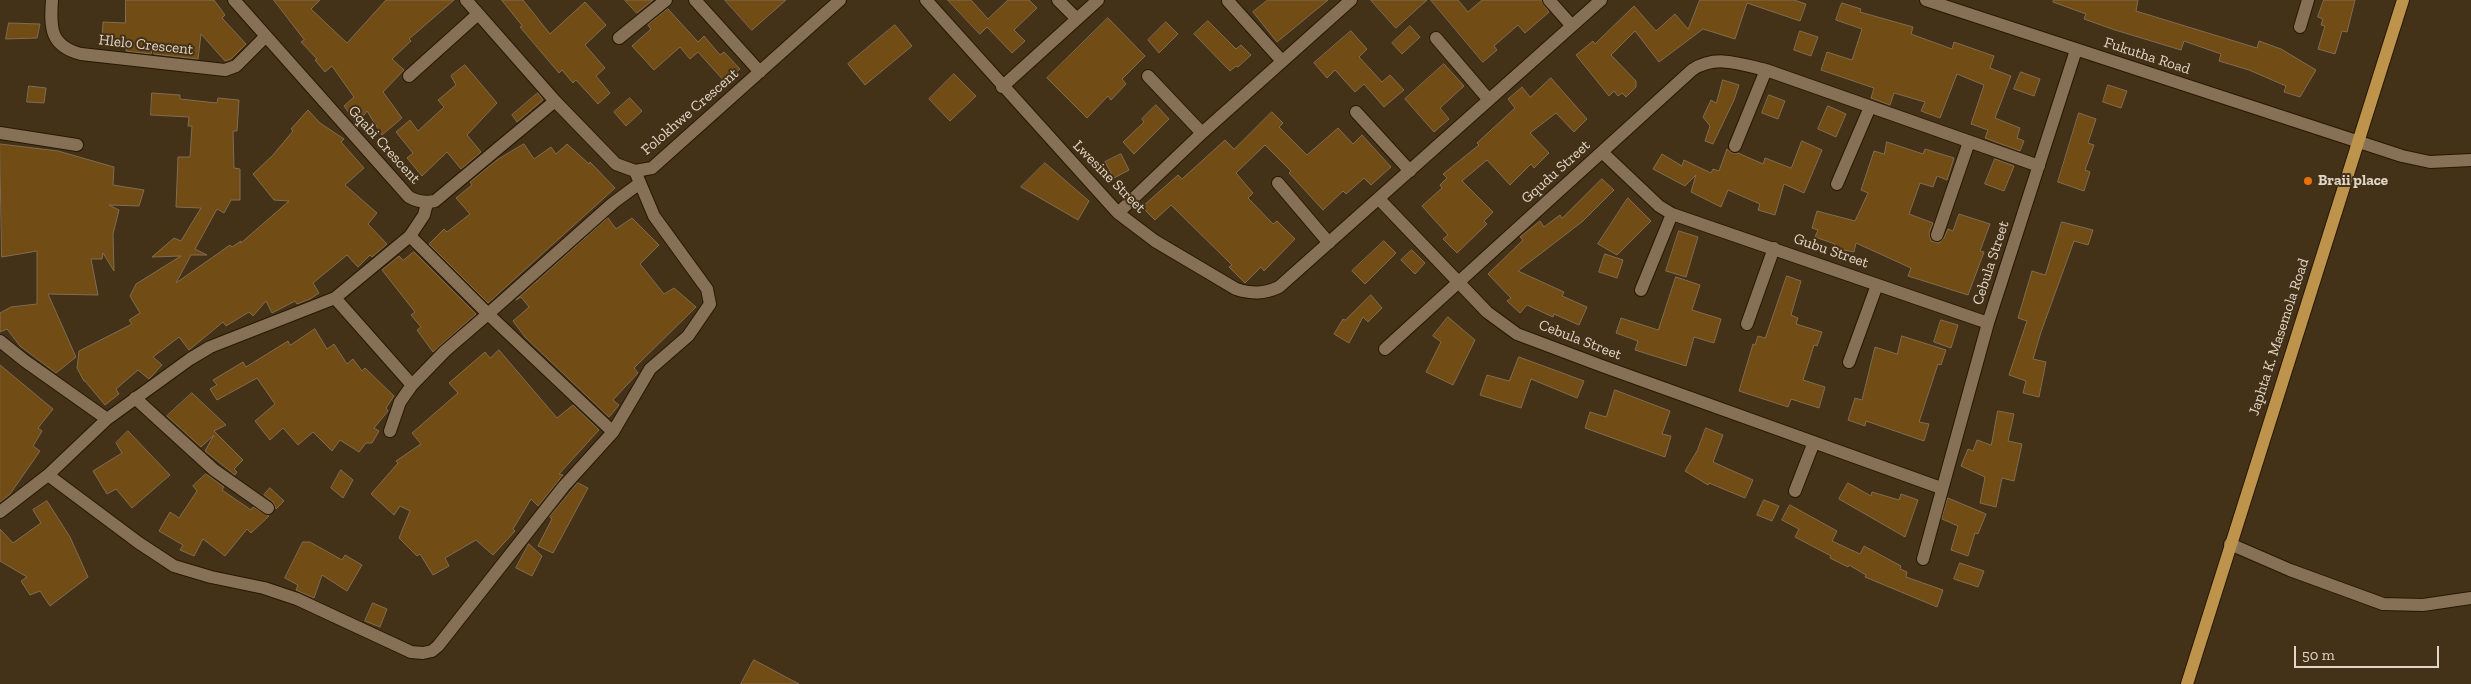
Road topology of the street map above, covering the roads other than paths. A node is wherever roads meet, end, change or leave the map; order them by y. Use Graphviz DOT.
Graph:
graph roads {
  1 [pos="52,0"];
  2 [pos="234,0"];
  3 [pos="466,0"];
  4 [pos="666,0"];
  5 [pos="695,0"];
  6 [pos="840,0"];
  7 [pos="926,0"];
  8 [pos="1058,0"];
  9 [pos="1098,0"];
  10 [pos="1351,0"];
  11 [pos="1549,0"];
  12 [pos="1601,0"];
  13 [pos="1926,0"];
  14 [pos="2308,0"];
  15 [pos="2403,0"];
  16 [pos="1228,1"];
  17 [pos="478,14"];
  18 [pos="1077,19"];
  19 [pos="1572,26"];
  20 [pos="2300,27"];
  21 [pos="266,36"];
  22 [pos="619,38"];
  23 [pos="1436,38"];
  24 [pos="2076,50"];
  25 [pos="1282,62"];
  26 [pos="1766,70"];
  27 [pos="760,72"];
  28 [pos="408,76"];
  29 [pos="1148,76"];
  30 [pos="1002,87"];
  31 [pos="1490,100"];
  32 [pos="555,101"];
  33 [pos="1870,107"];
  34 [pos="1356,112"];
  35 [pos="0,133"];
  36 [pos="1202,133"];
  37 [pos="1969,142"];
  38 [pos="2358,143"];
  39 [pos="77,145"];
  40 [pos="1735,146"];
  41 [pos="1602,152"];
  42 [pos="2471,160"];
  43 [pos="2039,166"];
  44 [pos="1410,170"];
  45 [pos="638,177"];
  46 [pos="1278,183"];
  47 [pos="1837,184"];
  48 [pos="1379,199"];
  49 [pos="427,203"];
  50 [pos="1118,213"];
  51 [pos="1672,214"];
  52 [pos="1936,235"];
  53 [pos="410,236"];
  54 [pos="1329,243"];
  55 [pos="1774,248"];
  56 [pos="1459,281"];
  57 [pos="1877,285"];
  58 [pos="1641,290"];
  59 [pos="335,298"];
  60 [pos="488,314"];
  61 [pos="1988,323"];
  62 [pos="1746,324"];
  63 [pos="0,341"];
  64 [pos="1385,349"];
  65 [pos="1849,362"];
  66 [pos="412,384"];
  67 [pos="135,398"];
  68 [pos="107,419"];
  69 [pos="390,431"];
  70 [pos="613,432"];
  71 [pos="1814,442"];
  72 [pos="48,475"];
  73 [pos="1941,488"];
  74 [pos="1795,491"];
  75 [pos="268,508"];
  76 [pos="0,512"];
  77 [pos="2230,544"];
  78 [pos="1923,559"];
  79 [pos="2471,598"];
  80 [pos="2187,684"];
  1 -- 21 [label="street, Hlelo Crescent"];
  2 -- 21 [label="street, Gqabi Crescent"];
  3 -- 17 [label="street, Folokhwe Crescent"];
  4 -- 22 [label="street"];
  5 -- 27 [label="street"];
  6 -- 27 [label="street, Folokhwe Crescent"];
  7 -- 30 [label="street, Lwesine Street"];
  8 -- 18 [label="street"];
  9 -- 18 [label="street"];
  10 -- 25 [label="street"];
  11 -- 19 [label="street"];
  12 -- 19 [label="street, Lwesine Street"];
  13 -- 24 [label="street, Fukutha Road"];
  14 -- 20 [label="street"];
  15 -- 38 [label="main road, Japhta K. Masemola Road"];
  16 -- 25 [label="street"];
  17 -- 28 [label="street"];
  17 -- 32 [label="street, Folokhwe Crescent"];
  18 -- 30 [label="street"];
  19 -- 31 [label="street, Lwesine Street"];
  21 -- 49 [label="street, Gqabi Crescent"];
  23 -- 31 [label="street"];
  24 -- 38 [label="street, Fukutha Road"];
  24 -- 43 [label="street, Cebula Street"];
  25 -- 36 [label="street"];
  26 -- 33 [label="street, Gqudu Street"];
  26 -- 40 [label="street"];
  26 -- 41 [label="street, Gqudu Street"];
  27 -- 45 [label="street, Folokhwe Crescent"];
  29 -- 36 [label="street"];
  30 -- 50 [label="street, Lwesine Street"];
  31 -- 44 [label="street, Lwesine Street"];
  32 -- 45 [label="street, Folokhwe Crescent"];
  32 -- 49 [label="street, Gqabi Crescent"];
  33 -- 37 [label="street, Gqudu Street"];
  33 -- 47 [label="street"];
  34 -- 44 [label="street"];
  35 -- 39 [label="street"];
  36 -- 50 [label="street"];
  37 -- 43 [label="street, Gqudu Street"];
  37 -- 52 [label="street"];
  38 -- 42 [label="street, Fukutha Road"];
  38 -- 77 [label="main road, Japhta K. Masemola Road"];
  41 -- 51 [label="street, Gubu Street"];
  41 -- 56 [label="street, Gqudu Street"];
  43 -- 61 [label="street, Cebula Street"];
  44 -- 48 [label="street, Lwesine Street"];
  45 -- 60 [label="street"];
  45 -- 70 [label="street"];
  46 -- 54 [label="street"];
  48 -- 54 [label="street, Lwesine Street"];
  48 -- 56 [label="street, Cebula Street"];
  49 -- 53 [label="street"];
  50 -- 54 [label="street, Lwesine Street"];
  51 -- 55 [label="street, Gubu Street"];
  51 -- 58 [label="street"];
  53 -- 59 [label="street"];
  53 -- 60 [label="street"];
  55 -- 57 [label="street, Gubu Street"];
  55 -- 62 [label="street, Gubu Street"];
  56 -- 64 [label="street, Gqudu Street"];
  56 -- 71 [label="street, Cebula Street"];
  57 -- 61 [label="street, Gubu Street"];
  57 -- 65 [label="street, Gubu Street"];
  59 -- 66 [label="street"];
  59 -- 67 [label="street"];
  60 -- 66 [label="street"];
  60 -- 70 [label="street"];
  61 -- 73 [label="street, Cebula Street"];
  63 -- 68 [label="street"];
  66 -- 69 [label="street"];
  67 -- 68 [label="street"];
  67 -- 75 [label="street"];
  68 -- 72 [label="street"];
  70 -- 72 [label="street"];
  71 -- 73 [label="street, Cebula Street"];
  71 -- 74 [label="street"];
  72 -- 76 [label="street"];
  73 -- 78 [label="street, Cebula Street"];
  77 -- 79 [label="street"];
  77 -- 80 [label="main road, Japhta K. Masemola Road"];
}
